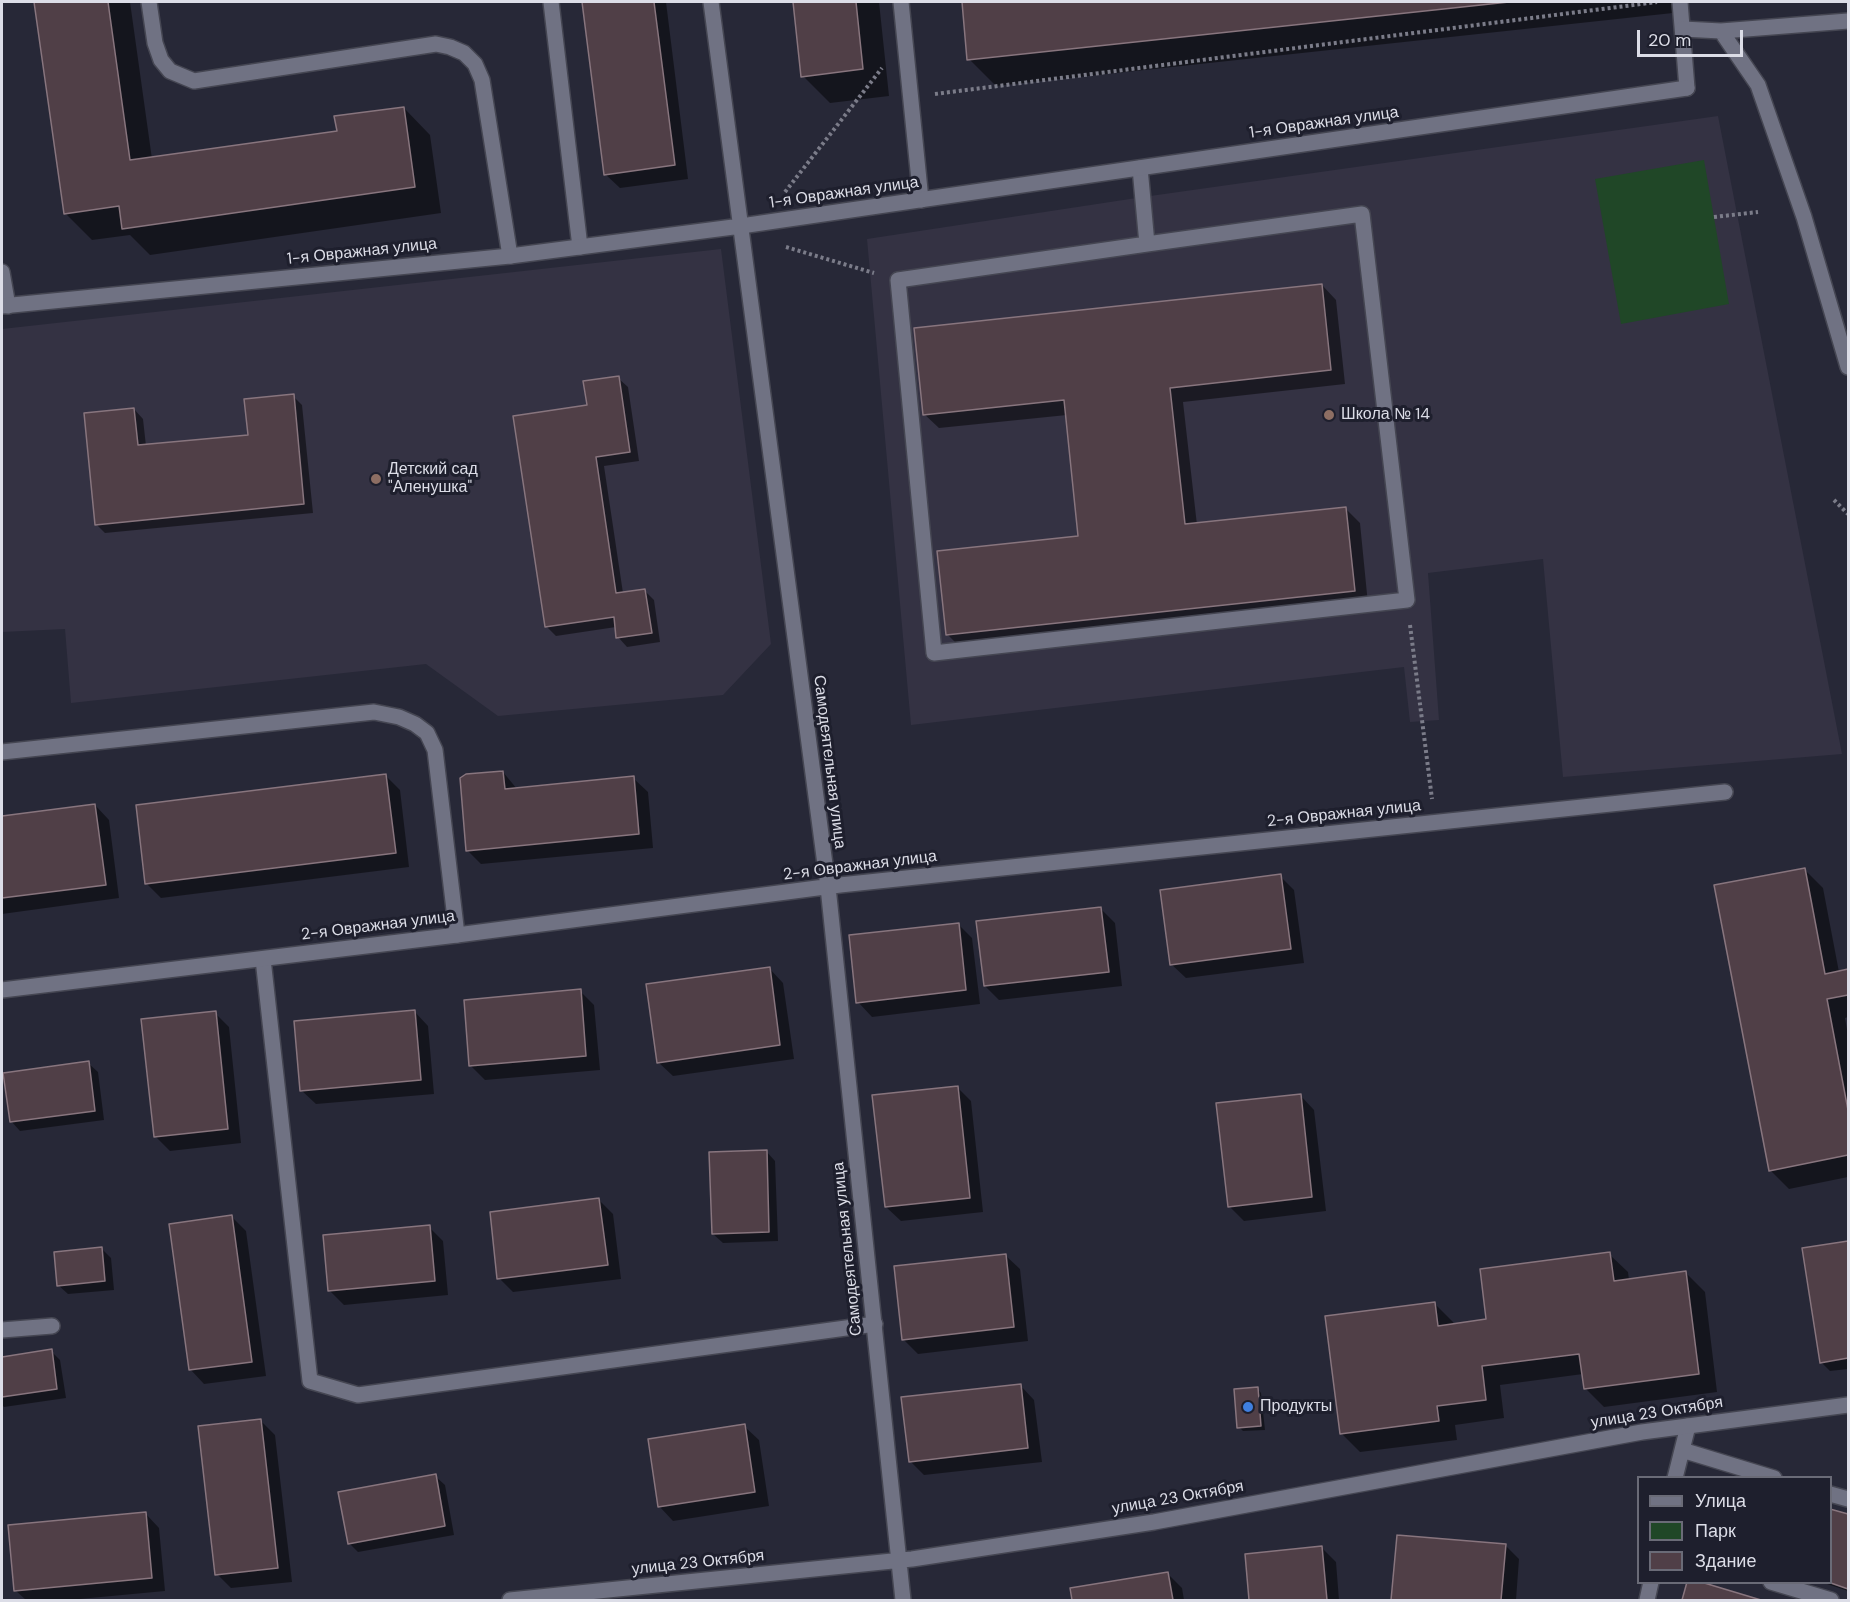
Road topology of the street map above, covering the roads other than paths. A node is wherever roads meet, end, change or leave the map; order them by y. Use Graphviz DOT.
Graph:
graph roads {
  1 [pos="149,2"];
  2 [pos="551,2"];
  3 [pos="711,2"];
  4 [pos="901,2"];
  5 [pos="1680,2"];
  6 [pos="1848,21"];
  7 [pos="1683,29"];
  8 [pos="1721,31"];
  9 [pos="1140,168"];
  10 [pos="921,200"];
  11 [pos="741,226"];
  12 [pos="1147,244"];
  13 [pos="580,247"];
  14 [pos="510,256"];
  15 [pos="2,272"];
  16 [pos="5,306"];
  17 [pos="1848,367"];
  18 [pos="2,752"];
  19 [pos="1725,792"];
  20 [pos="828,887"];
  21 [pos="457,935"];
  22 [pos="263,958"];
  23 [pos="2,990"];
  24 [pos="874,1324"];
  25 [pos="52,1326"];
  26 [pos="2,1330"];
  27 [pos="1848,1405"];
  28 [pos="1688,1426"];
  29 [pos="1682,1450"];
  30 [pos="1676,1476"];
  31 [pos="1767,1476"];
  32 [pos="1832,1495"];
  33 [pos="1848,1499"];
  34 [pos="900,1560"];
  35 [pos="1651,1584"];
  36 [pos="1778,1584"];
  37 [pos="510,1600"];
  38 [pos="903,1600"];
  39 [pos="1647,1600"];
  40 [pos="1831,1600"];
  1 -- 14 [label="street"];
  2 -- 13 [label="street"];
  3 -- 11 [label="street, Самодеятельная улица"];
  4 -- 10 [label="street"];
  5 -- 7 [label="street"];
  6 -- 8 [label="street"];
  7 -- 8 [label="street"];
  7 -- 9 [label="street, 1-я Овражная улица"];
  8 -- 17 [label="street"];
  9 -- 10 [label="street, 1-я Овражная улица"];
  9 -- 12 [label="street"];
  10 -- 11 [label="street, 1-я Овражная улица"];
  11 -- 13 [label="street, 1-я Овражная улица"];
  11 -- 20 [label="street, Самодеятельная улица"];
  12 -- 12 [label="street"];
  13 -- 14 [label="street, 1-я Овражная улица"];
  14 -- 16 [label="street, 1-я Овражная улица"];
  15 -- 16 [label="street"];
  18 -- 21 [label="street"];
  19 -- 20 [label="street, 2-я Овражная улица"];
  20 -- 21 [label="street, 2-я Овражная улица"];
  20 -- 24 [label="street, Самодеятельная улица"];
  21 -- 22 [label="street, 2-я Овражная улица"];
  22 -- 23 [label="street, 2-я Овражная улица"];
  22 -- 24 [label="street"];
  24 -- 34 [label="street, Самодеятельная улица"];
  25 -- 26 [label="street"];
  27 -- 28 [label="street, улица 23 Октября"];
  28 -- 29 [label="street"];
  28 -- 34 [label="street, улица 23 Октября"];
  29 -- 30 [label="street"];
  29 -- 31 [label="street"];
  32 -- 33 [label="street"];
  34 -- 37 [label="street, улица 23 Октября"];
  34 -- 38 [label="street, Самодеятельная улица"];
  35 -- 39 [label="street"];
  36 -- 40 [label="street"];
}
